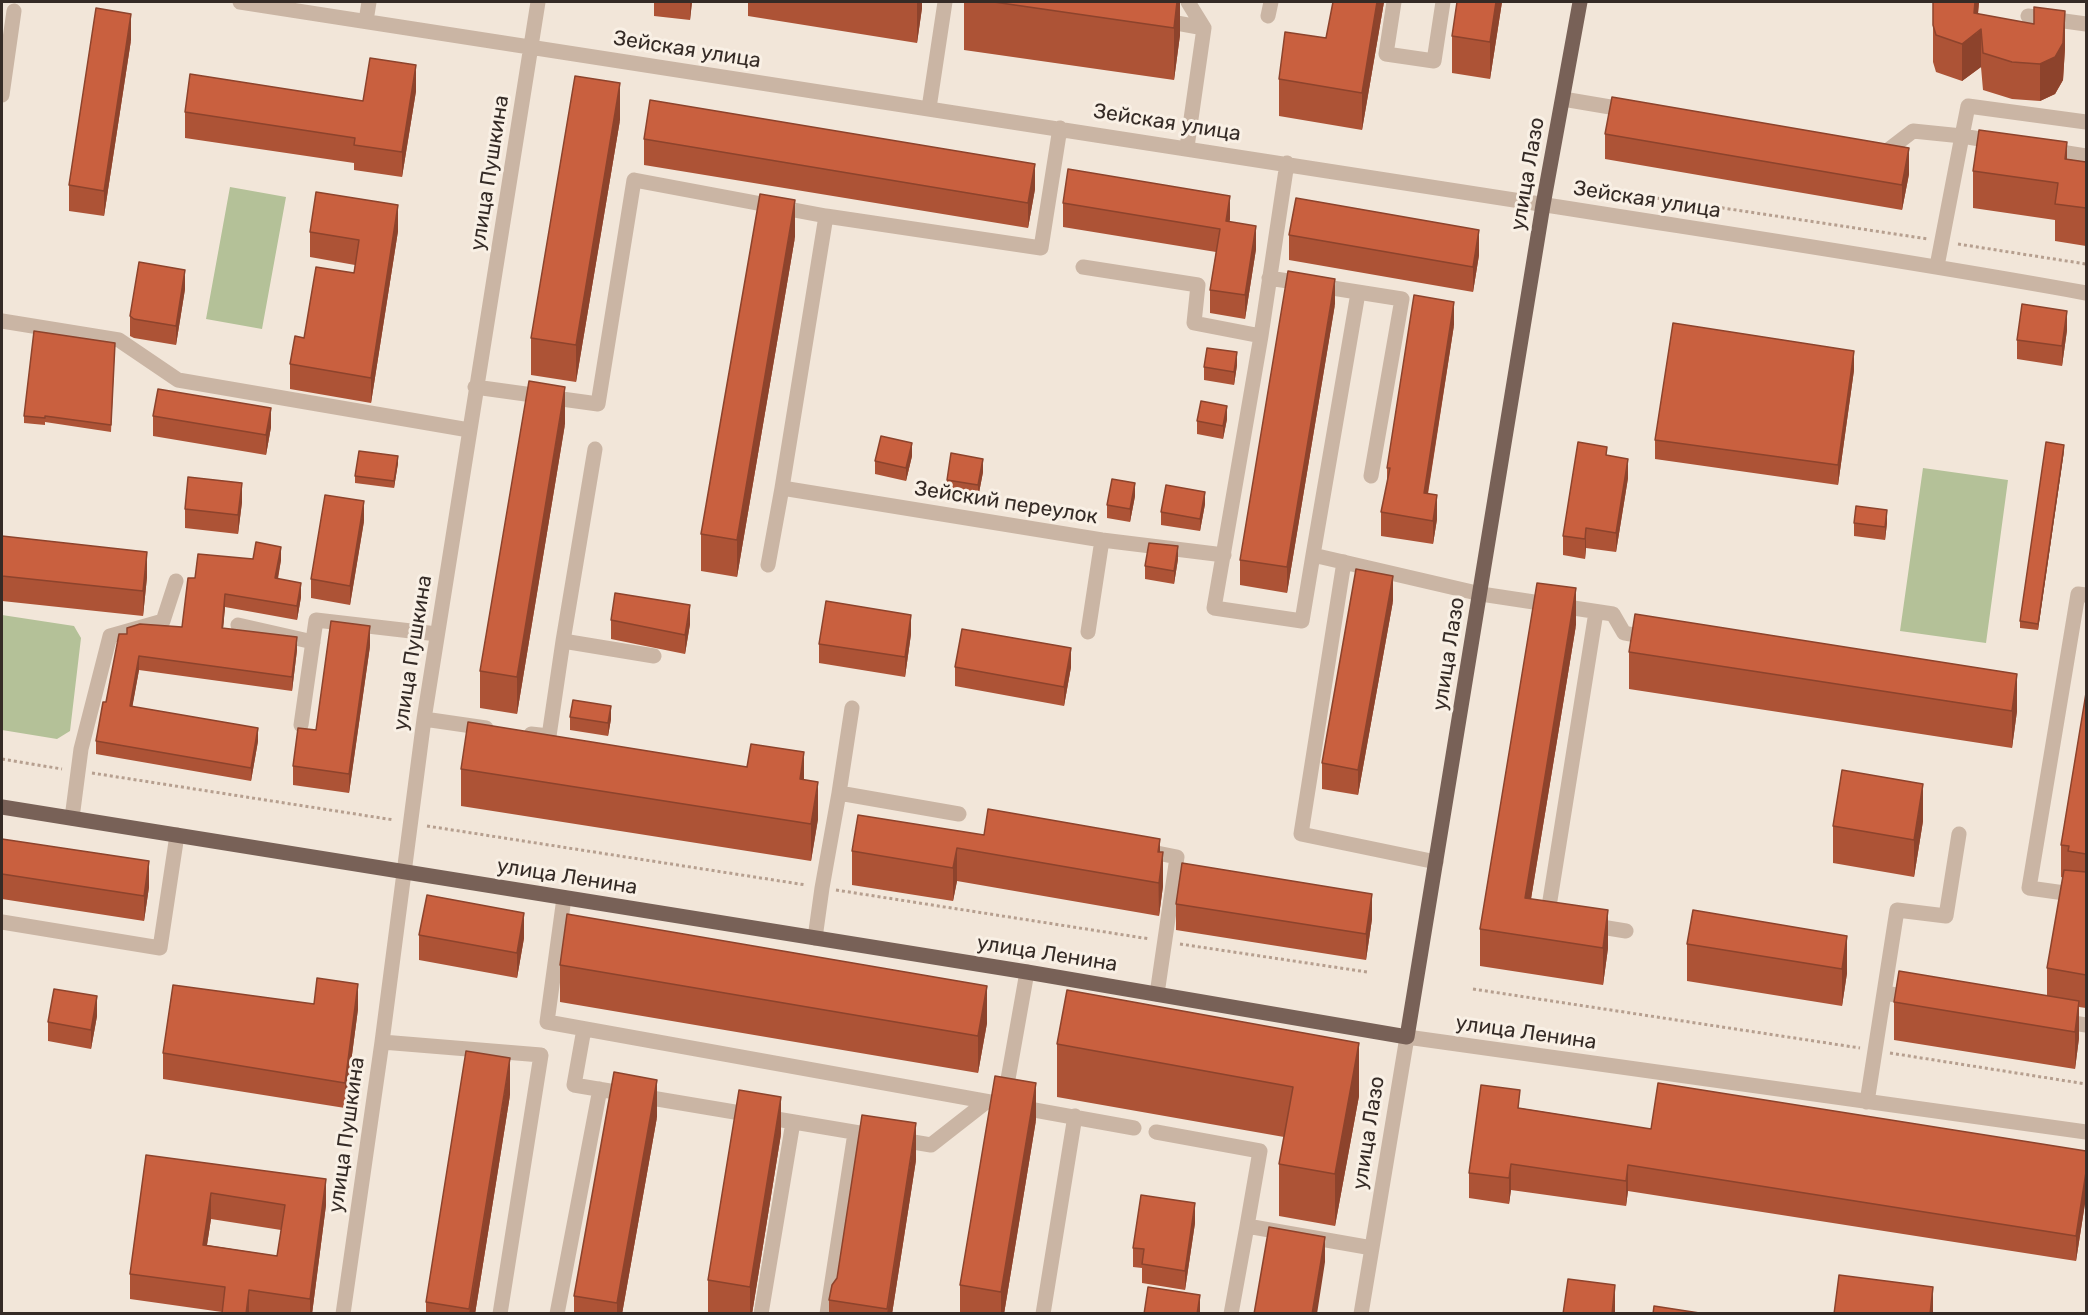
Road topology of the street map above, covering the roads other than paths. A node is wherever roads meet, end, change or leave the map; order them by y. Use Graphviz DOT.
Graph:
graph roads {
  1 [pos="240,2"];
  2 [pos="369,2"];
  3 [pos="538,2"];
  4 [pos="945,2"];
  5 [pos="1188,2"];
  6 [pos="1395,2"];
  7 [pos="1443,2"];
  8 [pos="1580,2"];
  9 [pos="14,11"];
  10 [pos="2028,16"];
  11 [pos="1149,18"];
  12 [pos="366,21"];
  13 [pos="2086,24"];
  14 [pos="1204,28"];
  15 [pos="532,47"];
  16 [pos="2,95"];
  17 [pos="1563,99"];
  18 [pos="928,108"];
  19 [pos="1643,113"];
  20 [pos="2086,122"];
  21 [pos="1060,128"];
  22 [pos="1962,136"];
  23 [pos="2007,143"];
  24 [pos="1187,147"];
  25 [pos="2030,147"];
  26 [pos="1860,150"];
  27 [pos="2086,156"];
  28 [pos="1287,163"];
  29 [pos="1543,205"];
  30 [pos="826,216"];
  31 [pos="1937,266"];
  32 [pos="1083,267"];
  33 [pos="1269,278"];
  34 [pos="1358,293"];
  35 [pos="2086,293"];
  36 [pos="2,321"];
  37 [pos="1261,336"];
  38 [pos="475,387"];
  39 [pos="469,430"];
  40 [pos="595,449"];
  41 [pos="1371,476"];
  42 [pos="783,488"];
  43 [pos="1102,540"];
  44 [pos="1224,555"];
  45 [pos="1313,555"];
  46 [pos="1344,562"];
  47 [pos="768,565"];
  48 [pos="176,581"];
  49 [pos="1480,594"];
  50 [pos="2086,595"];
  51 [pos="1596,612"];
  52 [pos="238,625"];
  53 [pos="1088,632"];
  54 [pos="437,634"];
  55 [pos="1670,640"];
  56 [pos="563,641"];
  57 [pos="313,642"];
  58 [pos="654,656"];
  59 [pos="852,708"];
  60 [pos="424,719"];
  61 [pos="301,725"];
  62 [pos="839,793"];
  63 [pos="2,807"];
  64 [pos="958,814"];
  65 [pos="72,818"];
  66 [pos="1959,834"];
  67 [pos="177,835"];
  68 [pos="1131,848"];
  69 [pos="1436,862"];
  70 [pos="404,872"];
  71 [pos="2086,896"];
  72 [pos="564,898"];
  73 [pos="2,922"];
  74 [pos="1626,931"];
  75 [pos="815,938"];
  76 [pos="1027,972"];
  77 [pos="1884,993"];
  78 [pos="1157,994"];
  79 [pos="1929,1000"];
  80 [pos="2042,1018"];
  81 [pos="2086,1025"];
  82 [pos="584,1029"];
  83 [pos="1407,1037"];
  84 [pos="382,1042"];
  85 [pos="600,1089"];
  86 [pos="986,1102"];
  87 [pos="1867,1102"];
  88 [pos="1004,1106"];
  89 [pos="1075,1116"];
  90 [pos="793,1122"];
  91 [pos="1134,1128"];
  92 [pos="1156,1132"];
  93 [pos="2086,1132"];
  94 [pos="855,1133"];
  95 [pos="1247,1226"];
  96 [pos="1372,1248"];
  97 [pos="343,1314"];
  98 [pos="500,1314"];
  99 [pos="558,1314"];
  100 [pos="761,1314"];
  101 [pos="826,1314"];
  102 [pos="1043,1314"];
  103 [pos="1231,1314"];
  104 [pos="1360,1314"];
  1 -- 12 [label="street, Зейская улица"];
  2 -- 12 [label="street"];
  3 -- 15 [label="street, улица Пушкина"];
  4 -- 18 [label="street"];
  5 -- 14 [label="street"];
  6 -- 7 [label="street"];
  8 -- 17 [label="main road, улица Лазо"];
  9 -- 16 [label="street"];
  10 -- 13 [label="street"];
  11 -- 14 [label="street"];
  12 -- 15 [label="street, Зейская улица"];
  14 -- 24 [label="street"];
  15 -- 18 [label="street, Зейская улица"];
  15 -- 38 [label="street, улица Пушкина"];
  17 -- 19 [label="street"];
  17 -- 29 [label="main road, улица Лазо"];
  18 -- 21 [label="street, Зейская улица"];
  20 -- 22 [label="street"];
  21 -- 24 [label="street, Зейская улица"];
  21 -- 30 [label="street"];
  22 -- 23 [label="street"];
  22 -- 26 [label="street"];
  22 -- 31 [label="street"];
  24 -- 28 [label="street, Зейская улица"];
  25 -- 27 [label="street"];
  28 -- 29 [label="street, Зейская улица"];
  28 -- 33 [label="street"];
  29 -- 31 [label="street, Зейская улица"];
  29 -- 49 [label="main road, улица Лазо"];
  30 -- 38 [label="street"];
  30 -- 42 [label="street"];
  31 -- 35 [label="street, Зейская улица"];
  32 -- 37 [label="street"];
  33 -- 34 [label="street"];
  33 -- 37 [label="street"];
  34 -- 41 [label="street"];
  34 -- 45 [label="street"];
  36 -- 39 [label="street"];
  37 -- 44 [label="street"];
  38 -- 39 [label="street, улица Пушкина"];
  39 -- 54 [label="street, улица Пушкина"];
  40 -- 56 [label="street"];
  42 -- 43 [label="street, Зейский переулок"];
  42 -- 47 [label="street"];
  43 -- 44 [label="street, Зейский переулок"];
  43 -- 53 [label="street"];
  44 -- 45 [label="street"];
  45 -- 46 [label="street"];
  46 -- 49 [label="street"];
  46 -- 69 [label="street"];
  48 -- 65 [label="street"];
  49 -- 51 [label="street"];
  49 -- 69 [label="main road, улица Лазо"];
  50 -- 71 [label="street"];
  51 -- 55 [label="street"];
  51 -- 74 [label="street"];
  52 -- 57 [label="street"];
  54 -- 57 [label="street"];
  54 -- 60 [label="street, улица Пушкина"];
  56 -- 58 [label="street"];
  56 -- 60 [label="street"];
  57 -- 61 [label="street"];
  59 -- 62 [label="street"];
  60 -- 70 [label="street, улица Пушкина"];
  62 -- 64 [label="street"];
  62 -- 75 [label="street"];
  63 -- 65 [label="main road, улица Ленина"];
  65 -- 67 [label="main road, улица Ленина"];
  66 -- 77 [label="street"];
  67 -- 70 [label="main road, улица Ленина"];
  67 -- 73 [label="street"];
  68 -- 78 [label="street"];
  69 -- 83 [label="main road, улица Лазо"];
  70 -- 72 [label="main road, улица Ленина"];
  70 -- 84 [label="street, улица Пушкина"];
  72 -- 75 [label="main road, улица Ленина"];
  72 -- 82 [label="street"];
  75 -- 76 [label="main road, улица Ленина"];
  76 -- 78 [label="main road, улица Ленина"];
  76 -- 88 [label="street"];
  77 -- 79 [label="street"];
  77 -- 87 [label="street"];
  78 -- 83 [label="main road, улица Ленина"];
  80 -- 81 [label="street"];
  82 -- 85 [label="street"];
  82 -- 86 [label="street"];
  83 -- 87 [label="street, улица Ленина"];
  83 -- 96 [label="street, улица Лазо"];
  84 -- 97 [label="street, улица Пушкина"];
  84 -- 98 [label="street"];
  85 -- 90 [label="street"];
  85 -- 99 [label="street"];
  86 -- 88 [label="street"];
  86 -- 94 [label="street"];
  87 -- 93 [label="street, улица Ленина"];
  88 -- 89 [label="street"];
  89 -- 91 [label="street"];
  89 -- 102 [label="street"];
  90 -- 94 [label="street"];
  90 -- 100 [label="street"];
  92 -- 95 [label="street"];
  94 -- 101 [label="street"];
  95 -- 96 [label="street"];
  95 -- 103 [label="street"];
  96 -- 104 [label="street, улица Лазо"];
}
